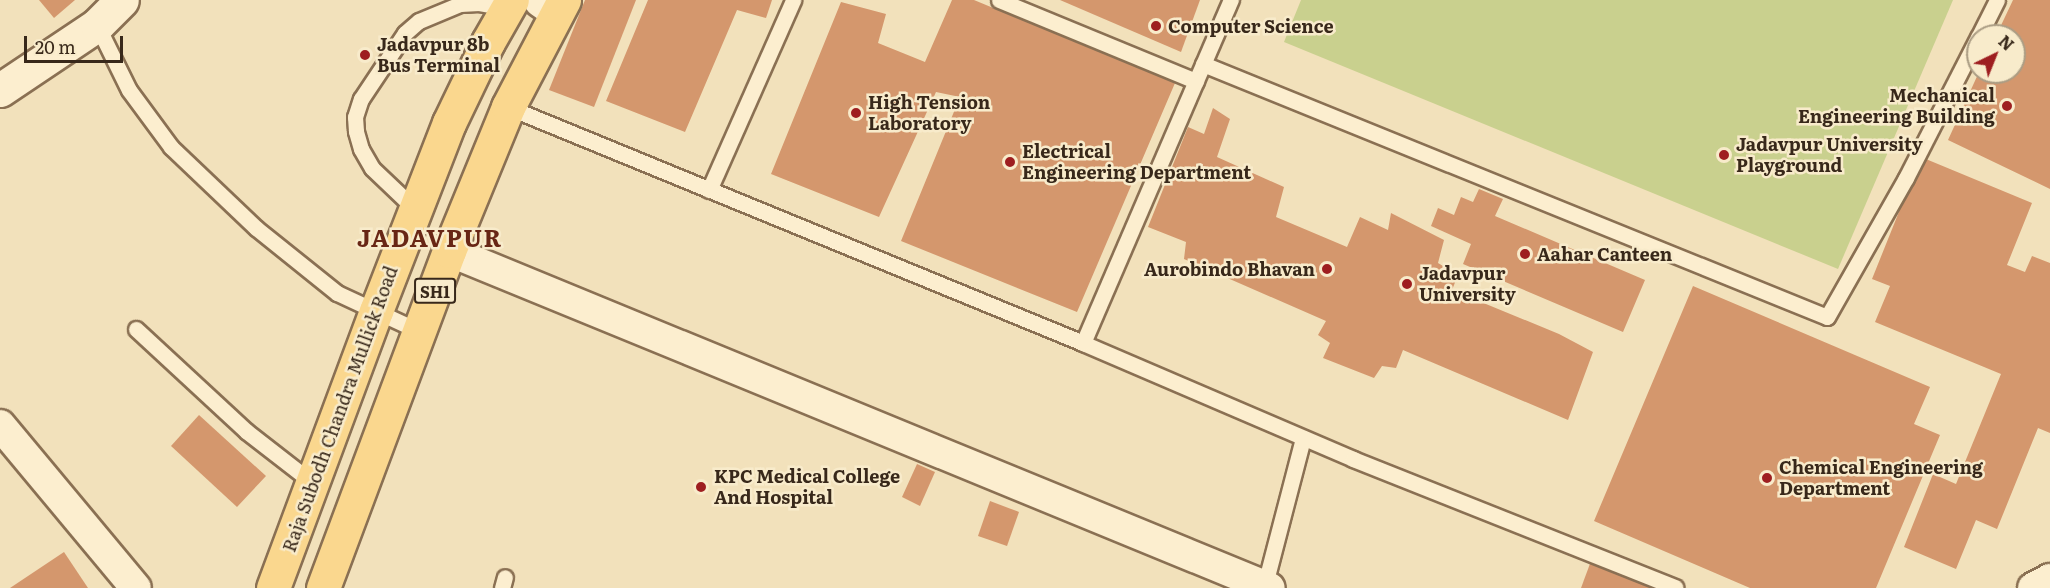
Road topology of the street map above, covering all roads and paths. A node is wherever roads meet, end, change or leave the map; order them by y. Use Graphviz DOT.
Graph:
graph roads {
  1 [pos="122,0"];
  2 [pos="793,0"];
  3 [pos="999,0"];
  4 [pos="1231,0"];
  5 [pos="1997,0"];
  6 [pos="509,4"];
  7 [pos="554,4"];
  8 [pos="1985,24"];
  9 [pos="97,25"];
  10 [pos="1966,60"];
  11 [pos="1203,64"];
  12 [pos="1196,81"];
  13 [pos="0,90"];
  14 [pos="508,107"];
  15 [pos="709,190"];
  16 [pos="415,209"];
  17 [pos="450,251"];
  18 [pos="376,311"];
  19 [pos="135,329"];
  20 [pos="421,332"];
  21 [pos="1083,343"];
  22 [pos="0,425"];
  23 [pos="1304,438"];
  24 [pos="313,483"];
  25 [pos="2050,579"];
  26 [pos="1266,587"];
  27 [pos="1675,587"];
  28 [pos="136,588"];
  29 [pos="273,588"];
  30 [pos="323,588"];
  31 [pos="2033,588"];
  1 -- 9 [label="street"];
  2 -- 15 [label="lane"];
  3 -- 12 [label="lane"];
  4 -- 11 [label="lane"];
  5 -- 8 [label="lane"];
  6 -- 16 [label="main road, Raja Subodh Chandra Mullick Road / SH1"];
  6 -- 16 [label="lane"];
  7 -- 14 [label="main road, SH1"];
  9 -- 13 [label="street"];
  9 -- 18 [label="lane"];
  10 -- 11 [label="lane"];
  11 -- 12 [label="lane"];
  12 -- 21 [label="lane"];
  14 -- 15 [label="lane"];
  14 -- 17 [label="main road, SH1"];
  15 -- 21 [label="lane"];
  16 -- 18 [label="main road, Raja Subodh Chandra Mullick Road / SH1"];
  17 -- 20 [label="main road, SH1"];
  17 -- 26 [label="street"];
  18 -- 20 [label="lane"];
  18 -- 24 [label="main road, Raja Subodh Chandra Mullick Road / SH1"];
  19 -- 24 [label="lane"];
  20 -- 30 [label="main road, SH1"];
  21 -- 23 [label="lane"];
  22 -- 28 [label="street"];
  23 -- 26 [label="lane"];
  23 -- 27 [label="lane"];
  24 -- 29 [label="main road, Raja Subodh Chandra Mullick Road / SH1"];
  25 -- 31 [label="street"];
}
